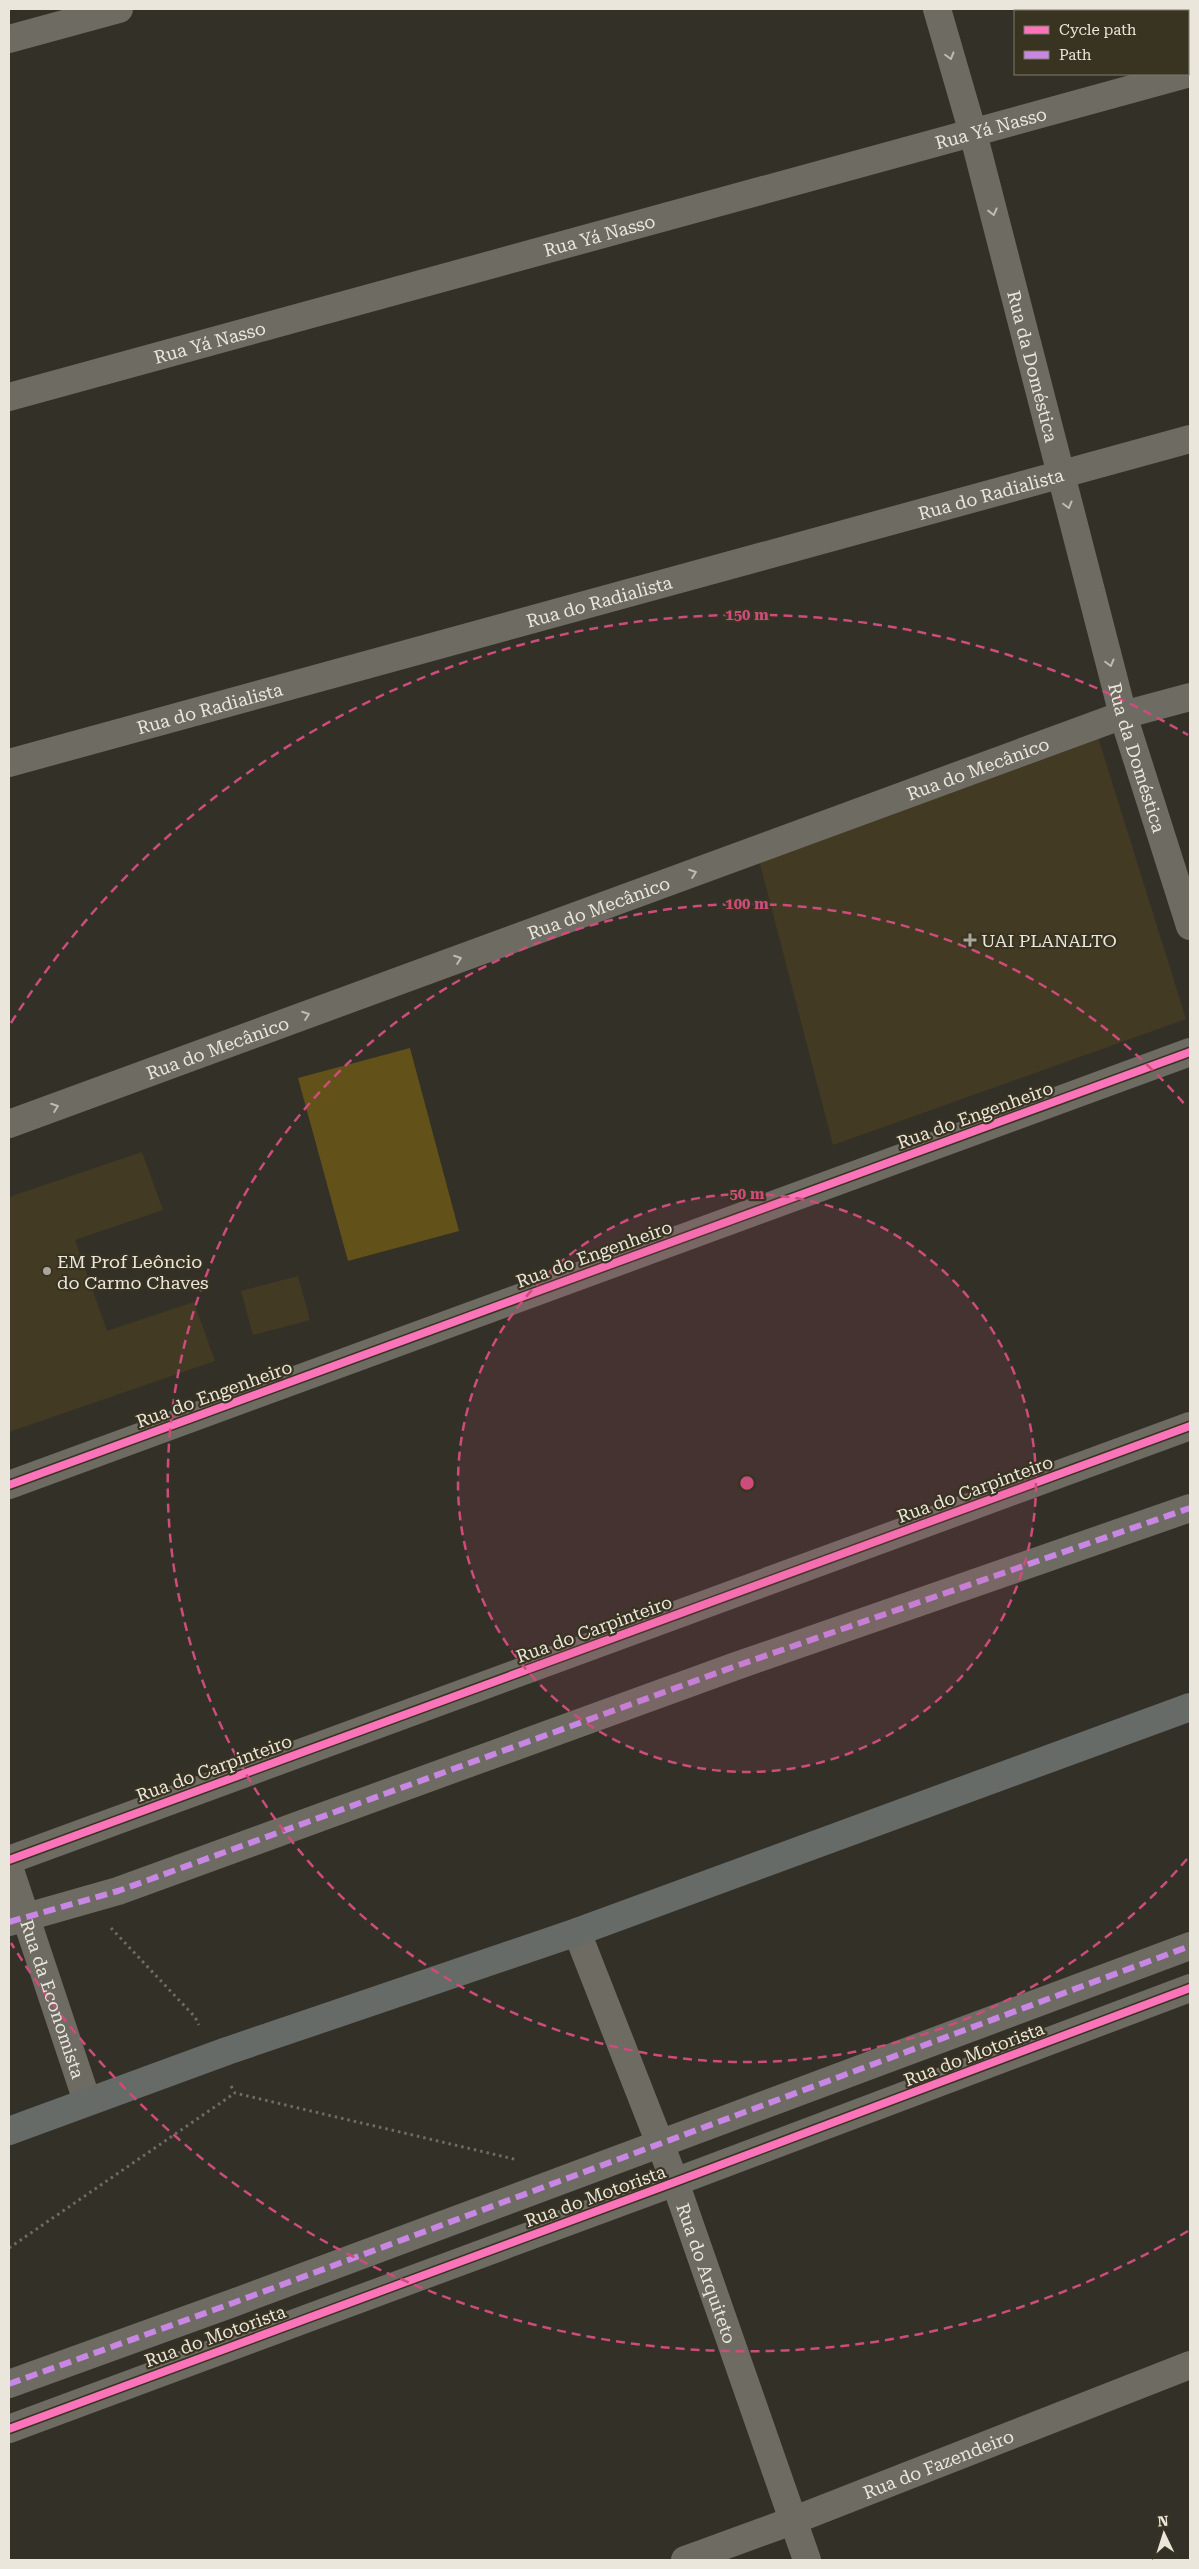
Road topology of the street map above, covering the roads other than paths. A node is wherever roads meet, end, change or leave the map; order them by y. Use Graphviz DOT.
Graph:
graph roads {
  1 [pos="118,9"];
  2 [pos="937,9"];
  3 [pos="9,39"];
  4 [pos="1183,75"];
  5 [pos="973,133"];
  6 [pos="9,397"];
  7 [pos="1190,439"];
  8 [pos="1060,476"];
  9 [pos="1190,696"];
  10 [pos="1124,715"];
  11 [pos="9,763"];
  12 [pos="1190,926"];
  13 [pos="1190,1052"];
  14 [pos="9,1124"];
  15 [pos="1190,1426"];
  16 [pos="9,1485"];
  17 [pos="1190,1508"];
  18 [pos="1190,1707"];
  19 [pos="9,1860"];
  20 [pos="9,1866"];
  21 [pos="17,1920"];
  22 [pos="577,1932"];
  23 [pos="1190,1946"];
  24 [pos="1190,1988"];
  25 [pos="86,2102"];
  26 [pos="9,2131"];
  27 [pos="675,2182"];
  28 [pos="1190,2365"];
  29 [pos="9,2384"];
  30 [pos="9,2429"];
  31 [pos="792,2522"];
  32 [pos="685,2560"];
  33 [pos="807,2560"];
  1 -- 3 [label="street"];
  2 -- 5 [label="street, Rua da Doméstica, one-way"];
  4 -- 5 [label="street, Rua Yá Nasso"];
  5 -- 6 [label="street, Rua Yá Nasso"];
  5 -- 8 [label="street, Rua da Doméstica, one-way"];
  7 -- 8 [label="street, Rua do Radialista"];
  8 -- 10 [label="street, Rua da Doméstica, one-way"];
  8 -- 11 [label="street, Rua do Radialista"];
  9 -- 10 [label="street, Rua do Mecânico"];
  10 -- 12 [label="street, Rua da Doméstica"];
  14 -- 10 [label="street, Rua do Mecânico, one-way"];
  13 -- 16 [label="street, Rua do Engenheiro"];
  15 -- 19 [label="street, Rua do Carpinteiro"];
  17 -- 21 [label="street"];
  18 -- 22 [label="main road"];
  20 -- 21 [label="street, Rua da Economista"];
  21 -- 25 [label="street, Rua da Economista"];
  22 -- 25 [label="main road"];
  22 -- 27 [label="street, Rua do Arquiteto"];
  23 -- 29 [label="street"];
  24 -- 27 [label="street, Rua do Motorista"];
  25 -- 26 [label="main road"];
  27 -- 30 [label="street, Rua do Motorista"];
  27 -- 31 [label="street, Rua do Arquiteto"];
  28 -- 31 [label="street, Rua do Fazendeiro"];
  31 -- 32 [label="street, Rua do Fazendeiro"];
  31 -- 33 [label="street, Rua do Arquiteto"];
}
